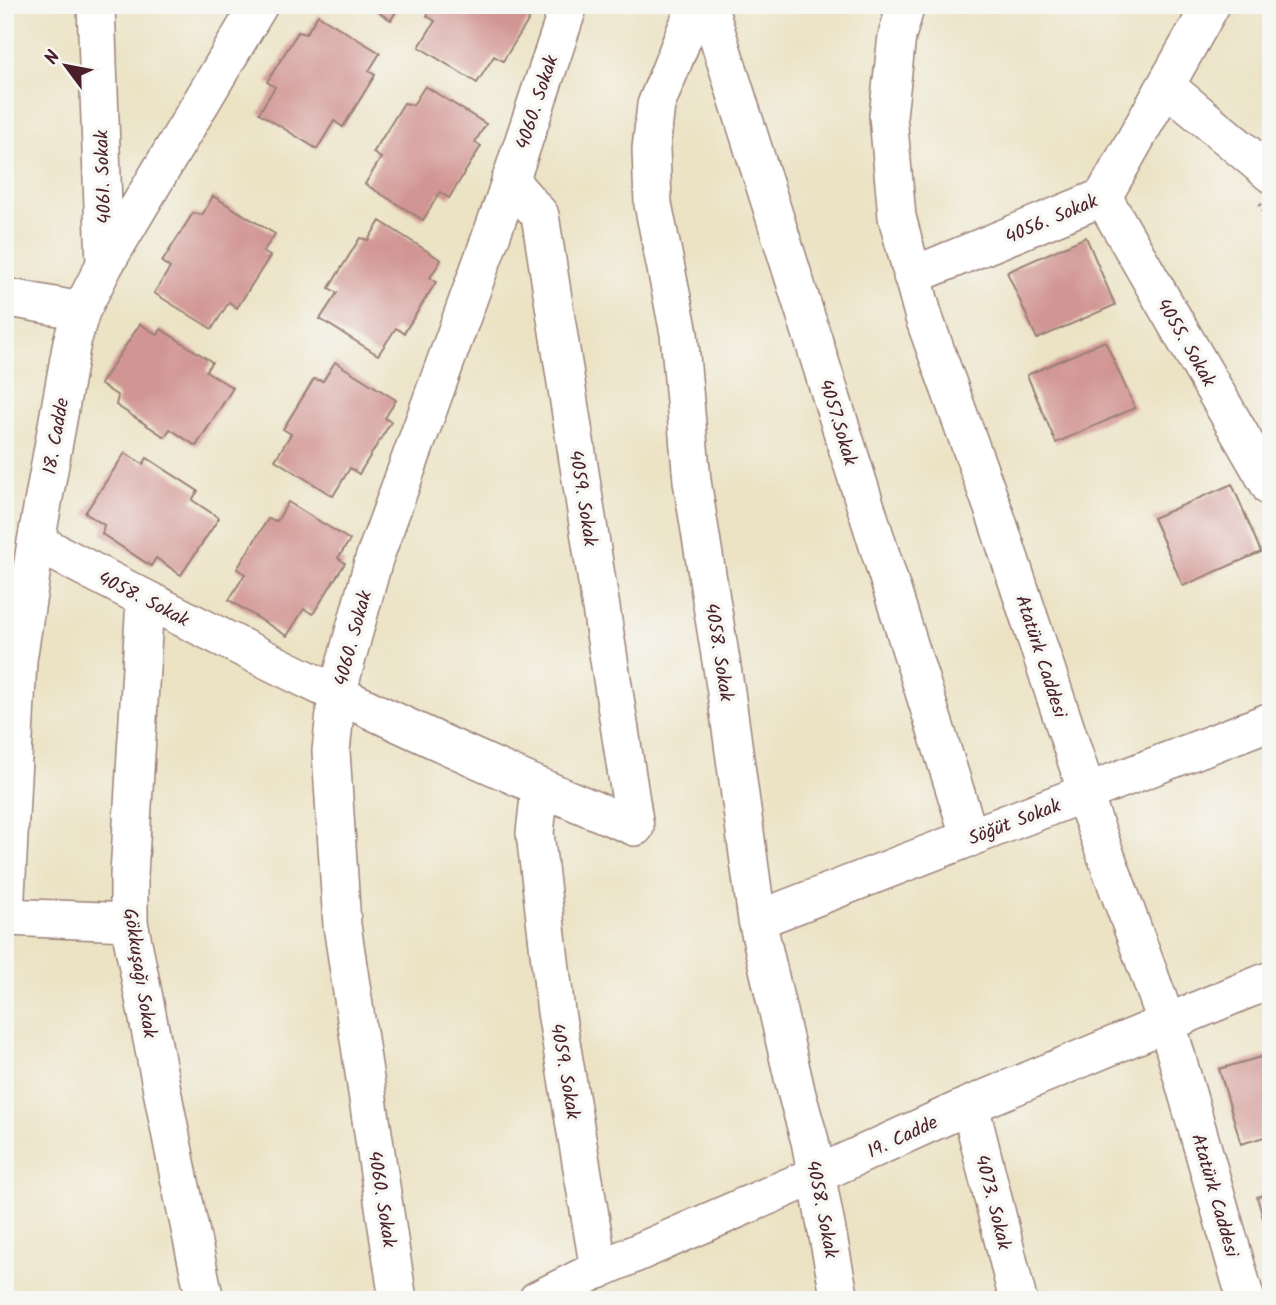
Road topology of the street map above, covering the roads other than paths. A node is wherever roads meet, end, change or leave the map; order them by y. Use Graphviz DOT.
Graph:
graph roads {
  1 [pos="96,5"];
  2 [pos="259,5"];
  3 [pos="569,5"];
  4 [pos="696,5"];
  5 [pos="708,5"];
  6 [pos="905,5"];
  7 [pos="1211,5"];
  8 [pos="1166,86"];
  9 [pos="1271,174"];
  10 [pos="510,181"];
  11 [pos="1103,197"];
  12 [pos="105,264"];
  13 [pos="912,276"];
  14 [pos="5,297"];
  15 [pos="81,311"];
  16 [pos="1271,488"];
  17 [pos="37,542"];
  18 [pos="145,599"];
  19 [pos="12,659"];
  20 [pos="337,694"];
  21 [pos="1271,721"];
  22 [pos="540,788"];
  23 [pos="1087,793"];
  24 [pos="635,827"];
  25 [pos="970,838"];
  26 [pos="5,916"];
  27 [pos="757,920"];
  28 [pos="129,922"];
  29 [pos="1271,980"];
  30 [pos="1167,1023"];
  31 [pos="970,1105"];
  32 [pos="816,1175"];
  33 [pos="599,1270"];
  34 [pos="205,1300"];
  35 [pos="398,1300"];
  36 [pos="537,1300"];
  37 [pos="840,1300"];
  38 [pos="1018,1300"];
  39 [pos="1247,1300"];
  1 -- 12 [label="street, 4061. Sokak"];
  2 -- 12 [label="street, 18. Cadde"];
  3 -- 10 [label="street, 4060. Sokak"];
  4 -- 27 [label="street, 4058. Sokak"];
  5 -- 25 [label="street, 4057.Sokak"];
  6 -- 13 [label="street, Atatürk Caddesi"];
  7 -- 8 [label="street, 4056. Sokak"];
  8 -- 9 [label="street"];
  8 -- 11 [label="street, 4056. Sokak"];
  10 -- 20 [label="street, 4060. Sokak"];
  10 -- 24 [label="street, 4059. Sokak"];
  11 -- 13 [label="street, 4056. Sokak"];
  11 -- 16 [label="street, 4055. Sokak"];
  12 -- 15 [label="street, 18. Cadde"];
  13 -- 23 [label="street, Atatürk Caddesi"];
  14 -- 15 [label="street"];
  15 -- 17 [label="street, 18. Cadde"];
  17 -- 18 [label="street, 4058. Sokak"];
  17 -- 19 [label="street, 18. Cadde"];
  18 -- 20 [label="street, 4058. Sokak"];
  18 -- 28 [label="street, Gökkuşağı Sokak"];
  19 -- 26 [label="street, 18. Cadde"];
  20 -- 22 [label="street, 4058. Sokak"];
  20 -- 35 [label="street, 4060. Sokak"];
  21 -- 23 [label="street, Söğüt Sokak"];
  22 -- 24 [label="street, 4058. Sokak"];
  22 -- 33 [label="street, 4059. Sokak"];
  23 -- 25 [label="street, Söğüt Sokak"];
  23 -- 30 [label="street, Atatürk Caddesi"];
  25 -- 27 [label="street, Söğüt Sokak"];
  26 -- 28 [label="street"];
  27 -- 32 [label="street, 4058. Sokak"];
  28 -- 34 [label="street, Gökkuşağı Sokak"];
  29 -- 30 [label="street, 19. Cadde"];
  30 -- 31 [label="street, 19. Cadde"];
  30 -- 39 [label="street, Atatürk Caddesi"];
  31 -- 32 [label="street, 19. Cadde"];
  31 -- 38 [label="street, 4073. Sokak"];
  32 -- 33 [label="street, 19. Cadde"];
  32 -- 37 [label="street, 4058. Sokak"];
  33 -- 36 [label="street, 19. Cadde"];
}
